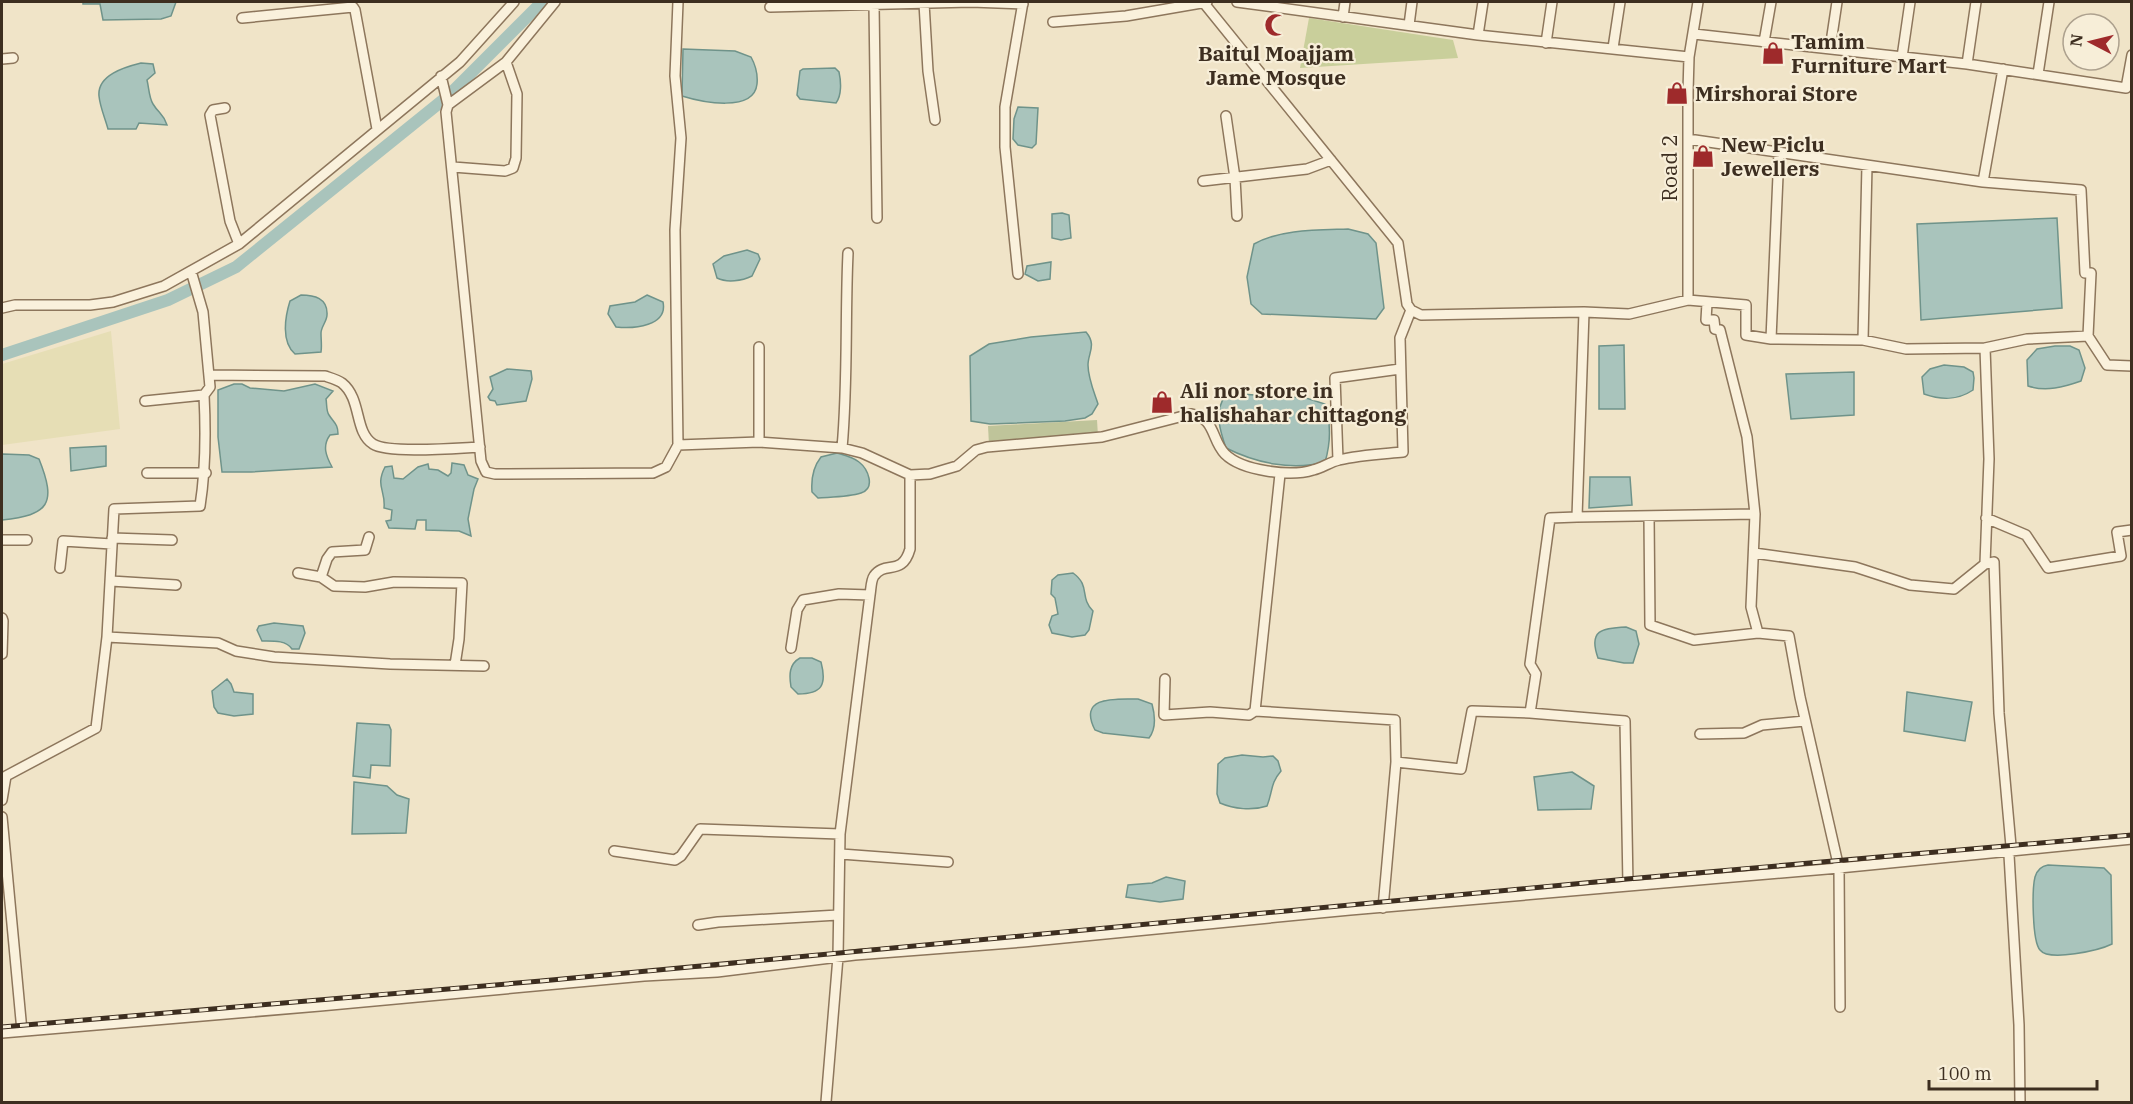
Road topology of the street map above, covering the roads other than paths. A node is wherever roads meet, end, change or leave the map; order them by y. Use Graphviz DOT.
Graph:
graph roads {
  1 [pos="514,2"];
  2 [pos="555,2"];
  3 [pos="678,2"];
  4 [pos="1023,2"];
  5 [pos="1205,2"];
  6 [pos="1237,2"];
  7 [pos="1345,2"];
  8 [pos="1412,2"];
  9 [pos="1483,2"];
  10 [pos="1552,2"];
  11 [pos="1620,2"];
  12 [pos="1698,2"];
  13 [pos="1771,2"];
  14 [pos="1837,2"];
  15 [pos="1910,2"];
  16 [pos="1976,2"];
  17 [pos="2049,2"];
  18 [pos="924,3"];
  19 [pos="874,5"];
  20 [pos="1282,5"];
  21 [pos="770,7"];
  22 [pos="1343,17"];
  23 [pos="242,18"];
  24 [pos="1053,22"];
  25 [pos="1408,25"];
  26 [pos="1694,34"];
  27 [pos="1478,35"];
  28 [pos="1764,42"];
  29 [pos="1546,43"];
  30 [pos="1613,48"];
  31 [pos="1830,49"];
  32 [pos="2132,55"];
  33 [pos="1689,57"];
  34 [pos="1902,57"];
  35 [pos="13,58"];
  36 [pos="2,59"];
  37 [pos="506,62"];
  38 [pos="1967,64"];
  39 [pos="2003,69"];
  40 [pos="2038,74"];
  41 [pos="441,77"];
  42 [pos="2129,88"];
  43 [pos="447,102"];
  44 [pos="225,108"];
  45 [pos="1226,116"];
  46 [pos="934,120"];
  47 [pos="377,129"];
  48 [pos="1688,139"];
  49 [pos="1779,152"];
  50 [pos="1331,160"];
  51 [pos="1868,165"];
  52 [pos="453,167"];
  53 [pos="1235,178"];
  54 [pos="1203,181"];
  55 [pos="1983,182"];
  56 [pos="1237,216"];
  57 [pos="877,218"];
  58 [pos="238,244"];
  59 [pos="848,253"];
  60 [pos="191,271"];
  61 [pos="1017,274"];
  62 [pos="1688,300"];
  63 [pos="1707,303"];
  64 [pos="2,308"];
  65 [pos="1411,310"];
  66 [pos="1584,312"];
  67 [pos="2088,336"];
  68 [pos="1771,339"];
  69 [pos="1863,340"];
  70 [pos="759,347"];
  71 [pos="1985,348"];
  72 [pos="2132,366"];
  73 [pos="1400,369"];
  74 [pos="210,375"];
  75 [pos="204,395"];
  76 [pos="145,400"];
  77 [pos="759,442"];
  78 [pos="678,445"];
  79 [pos="480,447"];
  80 [pos="842,448"];
  81 [pos="1338,460"];
  82 [pos="147,473"];
  83 [pos="206,473"];
  84 [pos="1280,474"];
  85 [pos="910,475"];
  86 [pos="1755,514"];
  87 [pos="1649,516"];
  88 [pos="1576,517"];
  89 [pos="1986,518"];
  90 [pos="2132,530"];
  91 [pos="369,537"];
  92 [pos="2,540"];
  93 [pos="27,540"];
  94 [pos="172,540"];
  95 [pos="112,541"];
  96 [pos="1754,553"];
  97 [pos="1985,564"];
  98 [pos="60,568"];
  99 [pos="298,573"];
  100 [pos="321,577"];
  101 [pos="111,581"];
  102 [pos="176,585"];
  103 [pos="870,595"];
  104 [pos="2,618"];
  105 [pos="1758,633"];
  106 [pos="107,636"];
  107 [pos="791,648"];
  108 [pos="2,654"];
  109 [pos="455,665"];
  110 [pos="484,666"];
  111 [pos="1165,679"];
  112 [pos="1254,711"];
  113 [pos="1530,713"];
  114 [pos="1805,721"];
  115 [pos="1700,734"];
  116 [pos="1396,762"];
  117 [pos="4,772"];
  118 [pos="2,800"];
  119 [pos="2,817"];
  120 [pos="840,834"];
  121 [pos="2132,839"];
  122 [pos="614,851"];
  123 [pos="2010,851"];
  124 [pos="841,854"];
  125 [pos="948,862"];
  126 [pos="1839,868"];
  127 [pos="1628,885"];
  128 [pos="1383,908"];
  129 [pos="838,915"];
  130 [pos="699,925"];
  131 [pos="838,957"];
  132 [pos="1840,1007"];
  133 [pos="22,1031"];
  134 [pos="2,1033"];
  135 [pos="826,1102"];
  136 [pos="2020,1102"];
  1 -- 41 [label="street"];
  2 -- 37 [label="street"];
  3 -- 78 [label="street"];
  4 -- 18 [label="street"];
  4 -- 61 [label="street"];
  5 -- 24 [label="street"];
  5 -- 50 [label="street"];
  6 -- 20 [label="street"];
  7 -- 22 [label="street"];
  8 -- 25 [label="street"];
  9 -- 27 [label="street"];
  10 -- 29 [label="street"];
  11 -- 30 [label="street"];
  12 -- 26 [label="street, Road 2"];
  13 -- 28 [label="street"];
  14 -- 31 [label="street"];
  15 -- 34 [label="street"];
  16 -- 38 [label="street"];
  17 -- 40 [label="street"];
  18 -- 19 [label="street"];
  18 -- 46 [label="street"];
  19 -- 21 [label="street"];
  19 -- 57 [label="street"];
  20 -- 22 [label="street"];
  22 -- 25 [label="street"];
  23 -- 47 [label="street"];
  25 -- 27 [label="street"];
  26 -- 28 [label="street"];
  26 -- 33 [label="street, Road 2"];
  27 -- 29 [label="street"];
  28 -- 31 [label="street"];
  29 -- 30 [label="street"];
  30 -- 33 [label="street"];
  31 -- 34 [label="street"];
  32 -- 42 [label="street"];
  33 -- 48 [label="street, Road 2"];
  34 -- 38 [label="street"];
  35 -- 36 [label="street"];
  37 -- 43 [label="street"];
  37 -- 52 [label="street"];
  38 -- 39 [label="street"];
  39 -- 40 [label="street"];
  39 -- 55 [label="street"];
  40 -- 42 [label="street"];
  41 -- 43 [label="street"];
  41 -- 47 [label="street"];
  43 -- 52 [label="street"];
  44 -- 58 [label="street"];
  45 -- 53 [label="street"];
  47 -- 58 [label="street"];
  48 -- 49 [label="street"];
  48 -- 62 [label="street, Road 2"];
  49 -- 51 [label="street"];
  49 -- 68 [label="street"];
  50 -- 53 [label="street"];
  50 -- 65 [label="street"];
  51 -- 55 [label="street"];
  51 -- 69 [label="street"];
  52 -- 79 [label="street"];
  53 -- 54 [label="street"];
  53 -- 56 [label="street"];
  55 -- 67 [label="street"];
  58 -- 60 [label="street"];
  59 -- 80 [label="street"];
  60 -- 64 [label="street"];
  60 -- 74 [label="street"];
  62 -- 63 [label="street"];
  62 -- 66 [label="street"];
  63 -- 68 [label="street"];
  63 -- 86 [label="street"];
  65 -- 66 [label="street"];
  65 -- 73 [label="street"];
  66 -- 88 [label="street"];
  67 -- 71 [label="street"];
  67 -- 72 [label="street"];
  68 -- 69 [label="street"];
  69 -- 71 [label="street"];
  70 -- 77 [label="street"];
  71 -- 89 [label="street"];
  73 -- 81 [label="street"];
  73 -- 81 [label="street"];
  74 -- 75 [label="street"];
  74 -- 79 [label="street"];
  75 -- 76 [label="street"];
  75 -- 83 [label="street"];
  77 -- 78 [label="street"];
  77 -- 80 [label="street"];
  78 -- 79 [label="street"];
  80 -- 85 [label="street"];
  81 -- 84 [label="street"];
  82 -- 83 [label="street"];
  83 -- 95 [label="street"];
  84 -- 85 [label="street"];
  84 -- 112 [label="street"];
  85 -- 103 [label="street"];
  86 -- 87 [label="street"];
  86 -- 96 [label="street"];
  87 -- 88 [label="street"];
  87 -- 105 [label="street"];
  88 -- 113 [label="street"];
  89 -- 90 [label="street"];
  89 -- 97 [label="street"];
  91 -- 100 [label="street"];
  92 -- 93 [label="street"];
  94 -- 95 [label="street"];
  95 -- 98 [label="street"];
  95 -- 101 [label="street"];
  96 -- 97 [label="street"];
  96 -- 105 [label="street"];
  97 -- 123 [label="street"];
  99 -- 100 [label="street"];
  100 -- 109 [label="street"];
  101 -- 102 [label="street"];
  101 -- 106 [label="street"];
  103 -- 107 [label="street"];
  103 -- 120 [label="street"];
  104 -- 108 [label="street"];
  105 -- 114 [label="street"];
  106 -- 109 [label="street"];
  106 -- 117 [label="street"];
  109 -- 110 [label="street"];
  111 -- 112 [label="street"];
  112 -- 116 [label="street"];
  113 -- 116 [label="street"];
  113 -- 127 [label="street"];
  114 -- 115 [label="street"];
  114 -- 126 [label="street"];
  116 -- 128 [label="street"];
  117 -- 118 [label="street"];
  119 -- 133 [label="street"];
  120 -- 122 [label="street"];
  120 -- 124 [label="street"];
  121 -- 123 [label="street"];
  123 -- 126 [label="street"];
  123 -- 136 [label="street"];
  124 -- 125 [label="street"];
  124 -- 129 [label="street"];
  126 -- 127 [label="street"];
  126 -- 132 [label="street"];
  127 -- 128 [label="street"];
  128 -- 131 [label="street"];
  129 -- 130 [label="street"];
  129 -- 131 [label="street"];
  131 -- 133 [label="street"];
  131 -- 135 [label="street"];
  133 -- 134 [label="street"];
}
